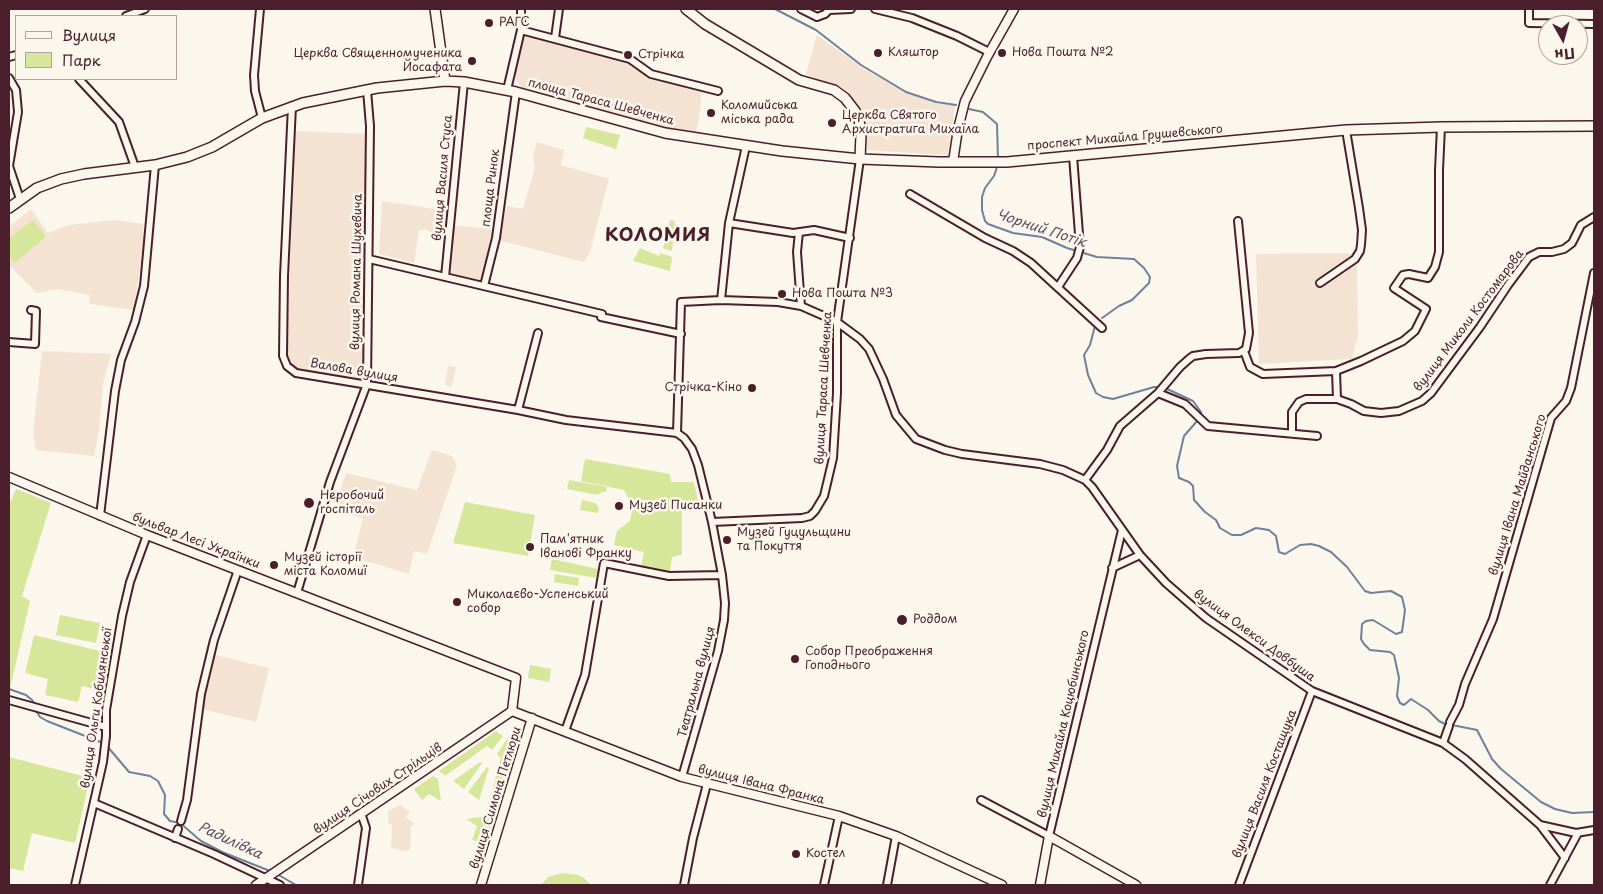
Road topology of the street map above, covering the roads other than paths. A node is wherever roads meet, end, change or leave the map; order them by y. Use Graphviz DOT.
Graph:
graph roads {
  1 [pos="145,9"];
  2 [pos="260,9"];
  3 [pos="436,9"];
  4 [pos="522,9"];
  5 [pos="559,9"];
  6 [pos="686,9"];
  7 [pos="801,9"];
  8 [pos="830,9"];
  9 [pos="851,9"];
  10 [pos="875,9"];
  11 [pos="1014,9"];
  12 [pos="1529,9"];
  13 [pos="129,15"];
  14 [pos="1594,24"];
  15 [pos="521,30"];
  16 [pos="555,38"];
  17 [pos="989,52"];
  18 [pos="9,78"];
  19 [pos="80,80"];
  20 [pos="444,81"];
  21 [pos="464,82"];
  22 [pos="367,90"];
  23 [pos="511,91"];
  24 [pos="718,91"];
  25 [pos="292,106"];
  26 [pos="262,118"];
  27 [pos="1573,126"];
  28 [pos="1594,126"];
  29 [pos="1441,127"];
  30 [pos="1346,130"];
  31 [pos="1594,132"];
  32 [pos="680,135"];
  33 [pos="746,146"];
  34 [pos="1073,156"];
  35 [pos="860,159"];
  36 [pos="953,162"];
  37 [pos="155,165"];
  38 [pos="135,167"];
  39 [pos="910,194"];
  40 [pos="20,199"];
  41 [pos="9,208"];
  42 [pos="1594,217"];
  43 [pos="1238,221"];
  44 [pos="730,223"];
  45 [pos="799,232"];
  46 [pos="850,238"];
  47 [pos="369,259"];
  48 [pos="1594,273"];
  49 [pos="445,277"];
  50 [pos="1320,283"];
  51 [pos="484,286"];
  52 [pos="1058,287"];
  53 [pos="721,300"];
  54 [pos="801,306"];
  55 [pos="31,310"];
  56 [pos="837,322"];
  57 [pos="1101,327"];
  58 [pos="538,333"];
  59 [pos="681,334"];
  60 [pos="9,342"];
  61 [pos="1244,351"];
  62 [pos="1336,371"];
  63 [pos="367,385"];
  64 [pos="1161,389"];
  65 [pos="1337,399"];
  66 [pos="518,410"];
  67 [pos="677,433"];
  68 [pos="1292,433"];
  69 [pos="1317,436"];
  70 [pos="9,477"];
  71 [pos="1085,480"];
  72 [pos="100,516"];
  73 [pos="712,522"];
  74 [pos="1122,530"];
  75 [pos="147,535"];
  76 [pos="1140,555"];
  77 [pos="1112,568"];
  78 [pos="238,570"];
  79 [pos="722,575"];
  80 [pos="297,593"];
  81 [pos="1312,691"];
  82 [pos="9,700"];
  83 [pos="512,711"];
  84 [pos="532,718"];
  85 [pos="106,726"];
  86 [pos="565,731"];
  87 [pos="1443,743"];
  88 [pos="682,777"];
  89 [pos="707,784"];
  90 [pos="981,800"];
  91 [pos="94,802"];
  92 [pos="361,813"];
  93 [pos="839,816"];
  94 [pos="181,821"];
  95 [pos="1540,825"];
  96 [pos="178,829"];
  97 [pos="1594,830"];
  98 [pos="1578,833"];
  99 [pos="896,836"];
  100 [pos="1049,836"];
  101 [pos="175,838"];
  102 [pos="1565,858"];
  103 [pos="272,875"];
  104 [pos="993,883"];
  105 [pos="75,885"];
  106 [pos="256,885"];
  107 [pos="280,885"];
  108 [pos="358,885"];
  109 [pos="481,885"];
  110 [pos="684,885"];
  111 [pos="824,885"];
  112 [pos="887,885"];
  113 [pos="1002,885"];
  114 [pos="1040,885"];
  115 [pos="1136,885"];
  116 [pos="1239,885"];
  117 [pos="1550,885"];
  1 -- 13 [label="street"];
  2 -- 26 [label="street"];
  3 -- 20 [label="main road"];
  4 -- 15 [label="street, площа Ринок"];
  5 -- 16 [label="street"];
  6 -- 35 [label="main road"];
  7 -- 8 [label="street"];
  8 -- 9 [label="street"];
  10 -- 17 [label="street"];
  11 -- 17 [label="street"];
  12 -- 14 [label="street"];
  15 -- 16 [label="street"];
  15 -- 23 [label="street, площа Ринок"];
  16 -- 24 [label="street"];
  17 -- 36 [label="street"];
  18 -- 40 [label="street"];
  19 -- 38 [label="street"];
  20 -- 21 [label="main road, площа Тараса Шевченка"];
  20 -- 22 [label="main road, площа Тараса Шевченка"];
  21 -- 23 [label="main road, площа Тараса Шевченка"];
  21 -- 49 [label="street, вулиця Василя Стуса"];
  22 -- 25 [label="main road, площа Тараса Шевченка"];
  22 -- 47 [label="street, вулиця Романа Шухевича"];
  23 -- 32 [label="main road, площа Тараса Шевченка"];
  23 -- 51 [label="street, площа Ринок"];
  25 -- 26 [label="main road, площа Тараса Шевченка"];
  25 -- 63 [label="street, Валова вулиця"];
  26 -- 37 [label="main road, площа Тараса Шевченка"];
  27 -- 28 [label="main road, проспект Михайла Грушевського"];
  27 -- 29 [label="main road, проспект Михайла Грушевського"];
  27 -- 31 [label="main road, проспект Михайла Грушевського"];
  29 -- 30 [label="main road, проспект Михайла Грушевського"];
  29 -- 62 [label="street"];
  30 -- 34 [label="main road, проспект Михайла Грушевського"];
  30 -- 50 [label="street"];
  32 -- 33 [label="main road, проспект Михайла Грушевського"];
  33 -- 35 [label="main road, проспект Михайла Грушевського"];
  33 -- 44 [label="street"];
  34 -- 36 [label="main road, проспект Михайла Грушевського"];
  34 -- 52 [label="street"];
  35 -- 36 [label="main road, проспект Михайла Грушевського"];
  35 -- 46 [label="street, вулиця Тараса Шевченка"];
  37 -- 38 [label="main road, площа Тараса Шевченка"];
  37 -- 72 [label="street"];
  38 -- 40 [label="main road, площа Тараса Шевченка"];
  39 -- 52 [label="street"];
  40 -- 41 [label="main road, площа Тараса Шевченка"];
  42 -- 65 [label="street, вулиця Миколи Костомарова"];
  43 -- 61 [label="street"];
  44 -- 45 [label="street"];
  44 -- 53 [label="street"];
  45 -- 46 [label="street"];
  45 -- 54 [label="street"];
  46 -- 56 [label="street, вулиця Тараса Шевченка"];
  47 -- 49 [label="street"];
  47 -- 63 [label="street, вулиця Романа Шухевича"];
  48 -- 87 [label="street, вулиця Івана Майданського"];
  49 -- 51 [label="street"];
  51 -- 59 [label="street"];
  52 -- 57 [label="street"];
  53 -- 54 [label="street, вулиця Олекси Довбуша"];
  53 -- 59 [label="street, вулиця Олекси Довбуша"];
  54 -- 56 [label="street, вулиця Олекси Довбуша"];
  55 -- 60 [label="street"];
  56 -- 71 [label="street, вулиця Олекси Довбуша"];
  56 -- 73 [label="street, вулиця Тараса Шевченка"];
  58 -- 66 [label="street"];
  59 -- 67 [label="street"];
  61 -- 62 [label="street"];
  61 -- 64 [label="street"];
  62 -- 65 [label="street"];
  63 -- 66 [label="street, Валова вулиця"];
  63 -- 80 [label="street, вулиця Романа Шухевича"];
  64 -- 68 [label="street"];
  64 -- 71 [label="street"];
  65 -- 68 [label="street"];
  66 -- 67 [label="street, Валова вулиця"];
  67 -- 73 [label="street, Театральна вулиця"];
  68 -- 69 [label="street"];
  70 -- 72 [label="street, бульвар Лесі Українки"];
  71 -- 74 [label="street, вулиця Олекси Довбуша"];
  72 -- 75 [label="street, бульвар Лесі Українки"];
  73 -- 79 [label="street, Театральна вулиця"];
  74 -- 76 [label="street, вулиця Олекси Довбуша"];
  74 -- 77 [label="street, вулиця Михайла Коцюбинського"];
  75 -- 78 [label="street, бульвар Лесі Українки"];
  75 -- 85 [label="street, вулиця Ольги Кобилянської"];
  76 -- 77 [label="street"];
  76 -- 81 [label="street, вулиця Олекси Довбуша"];
  77 -- 100 [label="street, вулиця Михайла Коцюбинського"];
  78 -- 80 [label="street, бульвар Лесі Українки"];
  78 -- 94 [label="street"];
  79 -- 86 [label="street"];
  79 -- 88 [label="street, Театральна вулиця"];
  80 -- 83 [label="street, бульвар Лесі Українки"];
  81 -- 87 [label="street, вулиця Олекси Довбуша"];
  81 -- 116 [label="street, вулиця Василя Костащука"];
  82 -- 85 [label="street"];
  83 -- 84 [label="street, вулиця Івана Франка"];
  83 -- 92 [label="street, вулиця Січових Стрільців"];
  84 -- 86 [label="street, вулиця Івана Франка"];
  84 -- 109 [label="street, вулиця Симона Петлюри"];
  85 -- 91 [label="street, вулиця Ольги Кобилянської"];
  86 -- 88 [label="street, вулиця Івана Франка"];
  87 -- 95 [label="street, вулиця Олекси Довбуша"];
  88 -- 89 [label="street, вулиця Івана Франка"];
  89 -- 93 [label="street, вулиця Івана Франка"];
  89 -- 110 [label="street"];
  90 -- 100 [label="street"];
  91 -- 101 [label="street"];
  91 -- 105 [label="street, вулиця Ольги Кобилянської"];
  92 -- 103 [label="street, вулиця Січових Стрільців"];
  92 -- 108 [label="street"];
  93 -- 99 [label="street, вулиця Івана Франка"];
  93 -- 111 [label="street"];
  95 -- 98 [label="street, вулиця Олекси Довбуша"];
  95 -- 102 [label="street"];
  96 -- 101 [label="street"];
  97 -- 98 [label="street, вулиця Олекси Довбуша"];
  98 -- 102 [label="street"];
  99 -- 104 [label="street, вулиця Івана Франка"];
  99 -- 112 [label="street"];
  100 -- 114 [label="street, вулиця Михайла Коцюбинського"];
  100 -- 115 [label="street"];
  101 -- 103 [label="street"];
  102 -- 117 [label="street"];
  103 -- 106 [label="street, вулиця Січових Стрільців"];
  103 -- 107 [label="street"];
  104 -- 113 [label="street, вулиця Івана Франка"];
}
